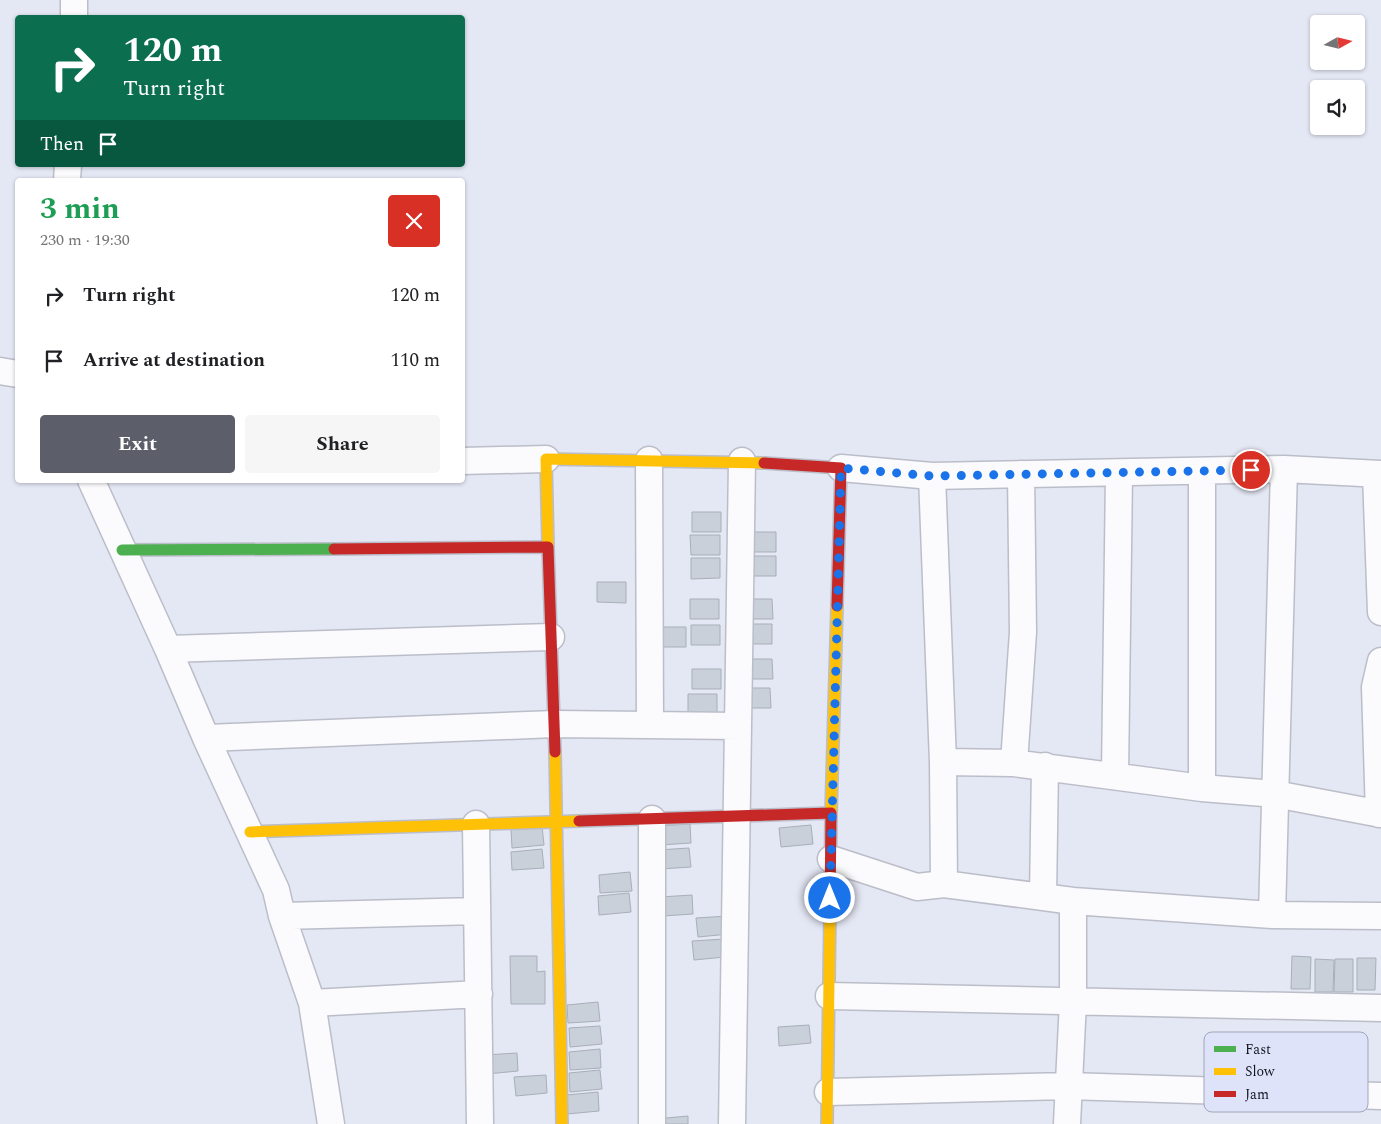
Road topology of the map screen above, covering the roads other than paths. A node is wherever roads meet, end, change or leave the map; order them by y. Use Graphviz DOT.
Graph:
graph roads {
  1 [pos="74,0"];
  2 [pos="74,15"];
  3 [pos="0,370"];
  4 [pos="15,373"];
  5 [pos="546,459"];
  6 [pos="649,460"];
  7 [pos="465,461"];
  8 [pos="742,461"];
  9 [pos="841,468"];
  10 [pos="1284,469"];
  11 [pos="1202,471"];
  12 [pos="1119,472"];
  13 [pos="1021,474"];
  14 [pos="1378,474"];
  15 [pos="932,476"];
  16 [pos="92,483"];
  17 [pos="548,547"];
  18 [pos="122,550"];
  19 [pos="1381,612"];
  20 [pos="551,637"];
  21 [pos="168,649"];
  22 [pos="1381,661"];
  23 [pos="555,724"];
  24 [pos="650,726"];
  25 [pos="737,726"];
  26 [pos="206,738"];
  27 [pos="943,762"];
  28 [pos="1014,763"];
  29 [pos="1045,766"];
  30 [pos="1115,776"];
  31 [pos="1202,788"];
  32 [pos="1275,794"];
  33 [pos="831,813"];
  34 [pos="1380,814"];
  35 [pos="738,816"];
  36 [pos="652,818"];
  37 [pos="557,822"];
  38 [pos="476,824"];
  39 [pos="250,832"];
  40 [pos="831,859"];
  41 [pos="944,884"];
  42 [pos="1043,897"];
  43 [pos="1073,901"];
  44 [pos="478,911"];
  45 [pos="1272,915"];
  46 [pos="282,916"];
  47 [pos="1381,916"];
  48 [pos="479,994"];
  49 [pos="829,996"];
  50 [pos="1073,1001"];
  51 [pos="312,1003"];
  52 [pos="1381,1008"];
  53 [pos="1068,1086"];
  54 [pos="1204,1090"];
  55 [pos="828,1092"];
  56 [pos="1368,1096"];
  57 [pos="1381,1096"];
  58 [pos="331,1124"];
  59 [pos="480,1124"];
  60 [pos="562,1124"];
  61 [pos="652,1124"];
  62 [pos="732,1124"];
  63 [pos="827,1124"];
  64 [pos="1066,1124"];
  1 -- 2 [label="street"];
  3 -- 4 [label="street"];
  5 -- 6 [label="street"];
  5 -- 7 [label="street"];
  5 -- 17 [label="street"];
  6 -- 8 [label="street"];
  6 -- 24 [label="street"];
  8 -- 9 [label="street"];
  8 -- 25 [label="street"];
  9 -- 15 [label="street"];
  9 -- 33 [label="street"];
  10 -- 11 [label="street"];
  10 -- 14 [label="street"];
  10 -- 32 [label="street"];
  11 -- 12 [label="street"];
  11 -- 31 [label="street"];
  12 -- 13 [label="street"];
  12 -- 30 [label="street"];
  13 -- 15 [label="street"];
  13 -- 28 [label="street"];
  14 -- 19 [label="street"];
  15 -- 27 [label="street"];
  16 -- 18 [label="street"];
  17 -- 18 [label="street"];
  17 -- 20 [label="street"];
  18 -- 21 [label="street"];
  20 -- 21 [label="street"];
  20 -- 23 [label="street"];
  21 -- 26 [label="street"];
  22 -- 34 [label="street"];
  23 -- 24 [label="street"];
  23 -- 26 [label="street"];
  23 -- 37 [label="street"];
  24 -- 25 [label="street"];
  25 -- 35 [label="street"];
  26 -- 39 [label="street"];
  27 -- 28 [label="street"];
  27 -- 41 [label="street"];
  28 -- 29 [label="street"];
  29 -- 30 [label="street"];
  29 -- 42 [label="street"];
  30 -- 31 [label="street"];
  31 -- 32 [label="street"];
  32 -- 34 [label="street"];
  32 -- 45 [label="street"];
  33 -- 35 [label="street"];
  33 -- 40 [label="street"];
  35 -- 36 [label="street"];
  35 -- 62 [label="street"];
  36 -- 37 [label="street"];
  36 -- 61 [label="street"];
  37 -- 38 [label="street"];
  37 -- 60 [label="street"];
  38 -- 39 [label="street"];
  38 -- 44 [label="street"];
  39 -- 46 [label="street"];
  40 -- 41 [label="street"];
  40 -- 49 [label="street"];
  41 -- 42 [label="street"];
  42 -- 43 [label="street"];
  43 -- 45 [label="street"];
  43 -- 50 [label="street"];
  44 -- 46 [label="street"];
  44 -- 48 [label="street"];
  45 -- 47 [label="street"];
  46 -- 51 [label="street"];
  48 -- 51 [label="street"];
  48 -- 59 [label="street"];
  49 -- 50 [label="street"];
  49 -- 55 [label="street"];
  50 -- 52 [label="street"];
  50 -- 53 [label="street"];
  51 -- 58 [label="street"];
  53 -- 54 [label="street"];
  53 -- 55 [label="street"];
  53 -- 64 [label="street"];
  55 -- 63 [label="street"];
  56 -- 57 [label="street"];
}
